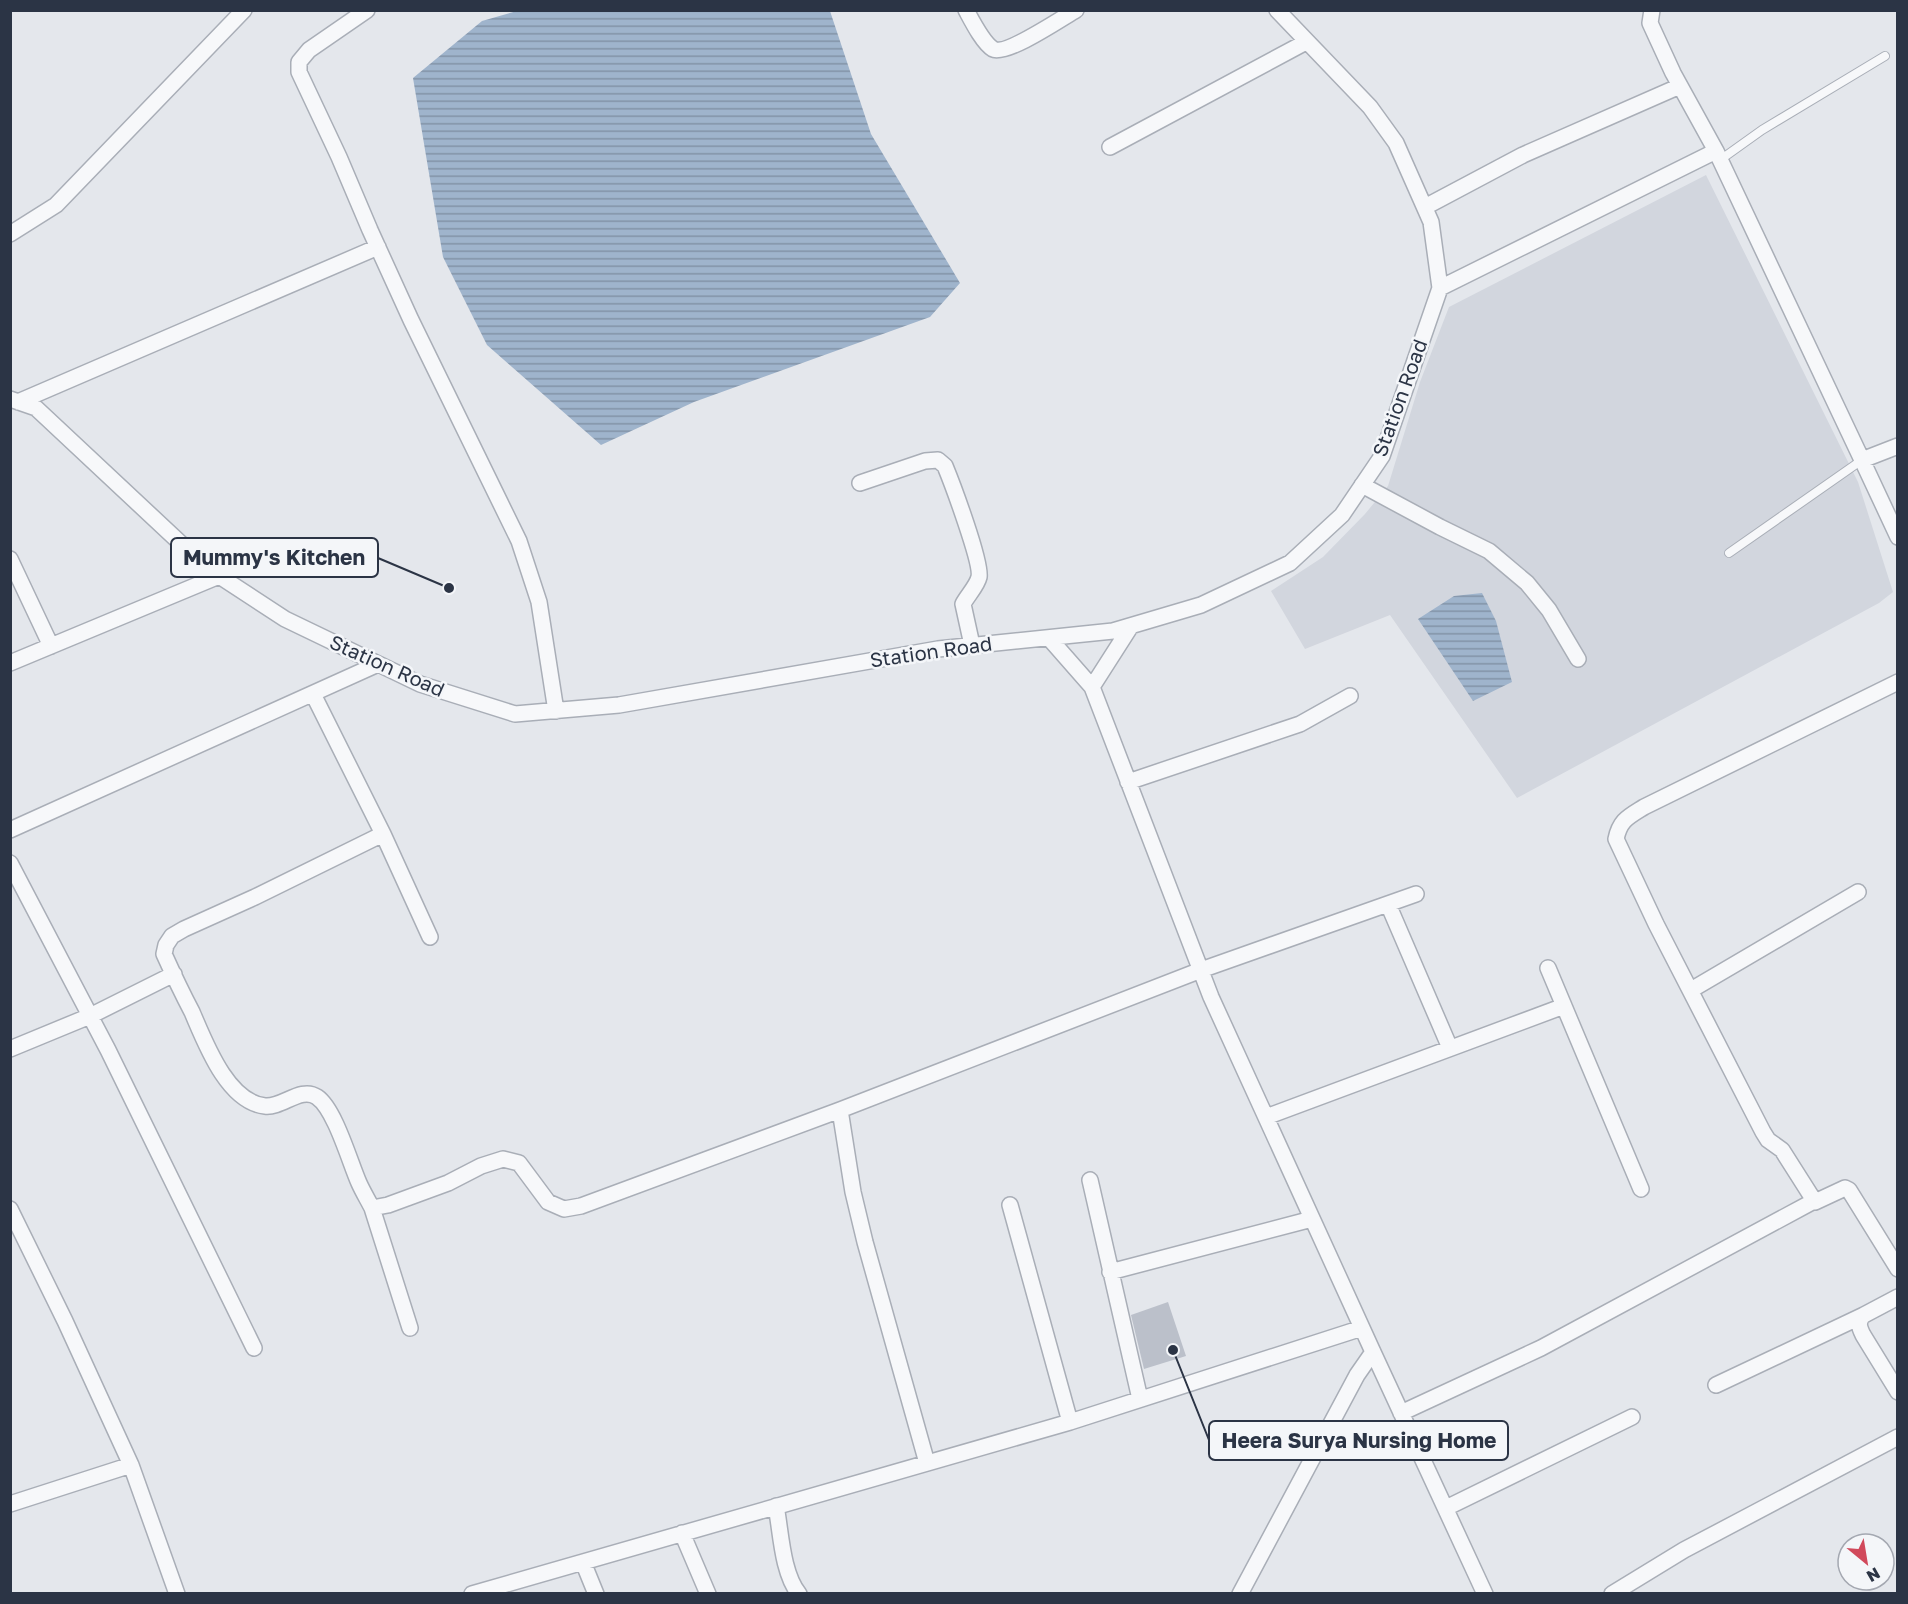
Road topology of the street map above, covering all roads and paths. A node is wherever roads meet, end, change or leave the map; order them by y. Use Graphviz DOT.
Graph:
graph roads {
  1 [pos="244,10"];
  2 [pos="367,10"];
  3 [pos="966,10"];
  4 [pos="1076,10"];
  5 [pos="1277,10"];
  6 [pos="1652,10"];
  7 [pos="1306,42"];
  8 [pos="1885,56"];
  9 [pos="1680,86"];
  10 [pos="1110,147"];
  11 [pos="1718,156"];
  12 [pos="1425,207"];
  13 [pos="10,234"];
  14 [pos="378,248"];
  15 [pos="1440,288"];
  16 [pos="14,401"];
  17 [pos="1898,446"];
  18 [pos="1862,460"];
  19 [pos="860,483"];
  20 [pos="1362,485"];
  21 [pos="1898,537"];
  22 [pos="1729,553"];
  23 [pos="10,559"];
  24 [pos="219,576"];
  25 [pos="1131,626"];
  26 [pos="1049,638"];
  27 [pos="972,645"];
  28 [pos="51,646"];
  29 [pos="1578,658"];
  30 [pos="10,663"];
  31 [pos="378,664"];
  32 [pos="1898,682"];
  33 [pos="1092,687"];
  34 [pos="313,694"];
  35 [pos="1350,696"];
  36 [pos="555,711"];
  37 [pos="1128,782"];
  38 [pos="10,830"];
  39 [pos="383,834"];
  40 [pos="10,863"];
  41 [pos="1858,892"];
  42 [pos="1416,894"];
  43 [pos="1388,904"];
  44 [pos="430,938"];
  45 [pos="1548,968"];
  46 [pos="1201,970"];
  47 [pos="174,974"];
  48 [pos="1691,990"];
  49 [pos="1564,1006"];
  50 [pos="90,1017"];
  51 [pos="1450,1048"];
  52 [pos="10,1049"];
  53 [pos="840,1110"];
  54 [pos="1266,1117"];
  55 [pos="1090,1180"];
  56 [pos="1641,1189"];
  57 [pos="1814,1201"];
  58 [pos="1011,1205"];
  59 [pos="372,1208"];
  60 [pos="10,1209"];
  61 [pos="1312,1219"];
  62 [pos="1898,1269"];
  63 [pos="1110,1272"];
  64 [pos="1898,1297"];
  65 [pos="1864,1315"];
  66 [pos="410,1328"];
  67 [pos="1362,1328"];
  68 [pos="254,1348"];
  69 [pos="1373,1352"];
  70 [pos="1716,1385"];
  71 [pos="1898,1392"];
  72 [pos="1140,1399"];
  73 [pos="1401,1413"];
  74 [pos="1632,1417"];
  75 [pos="1070,1422"];
  76 [pos="1898,1437"];
  77 [pos="927,1463"];
  78 [pos="131,1466"];
  79 [pos="10,1504"];
  80 [pos="776,1506"];
  81 [pos="1446,1508"];
  82 [pos="682,1533"];
  83 [pos="583,1562"];
  84 [pos="516,1588"];
  85 [pos="177,1593"];
  86 [pos="472,1593"];
  87 [pos="596,1593"];
  88 [pos="708,1593"];
  89 [pos="799,1593"];
  90 [pos="1240,1593"];
  91 [pos="1485,1593"];
  92 [pos="1612,1593"];
  1 -- 13 [label="street"];
  2 -- 14 [label="street"];
  3 -- 4 [label="street"];
  5 -- 7 [label="street, Station Road"];
  6 -- 9 [label="street"];
  7 -- 10 [label="street"];
  7 -- 12 [label="street, Station Road"];
  8 -- 11 [label="lane"];
  9 -- 11 [label="street"];
  9 -- 12 [label="street"];
  11 -- 15 [label="street"];
  11 -- 18 [label="street"];
  12 -- 15 [label="street, Station Road"];
  14 -- 16 [label="street"];
  14 -- 36 [label="street"];
  15 -- 20 [label="street, Station Road"];
  16 -- 24 [label="street, Station Road"];
  17 -- 18 [label="street"];
  18 -- 21 [label="street"];
  18 -- 22 [label="lane"];
  19 -- 27 [label="street"];
  20 -- 25 [label="street, Station Road"];
  20 -- 29 [label="street"];
  23 -- 28 [label="street"];
  24 -- 28 [label="street"];
  24 -- 31 [label="street, Station Road"];
  25 -- 26 [label="street, Station Road"];
  25 -- 33 [label="street"];
  26 -- 27 [label="street, Station Road"];
  26 -- 33 [label="street"];
  27 -- 36 [label="street, Station Road"];
  28 -- 30 [label="street"];
  31 -- 34 [label="street"];
  31 -- 36 [label="street, Station Road"];
  32 -- 48 [label="street"];
  33 -- 37 [label="street"];
  34 -- 38 [label="street"];
  34 -- 39 [label="street"];
  35 -- 37 [label="street"];
  37 -- 46 [label="street"];
  39 -- 44 [label="street"];
  39 -- 47 [label="street"];
  40 -- 50 [label="street"];
  41 -- 48 [label="street"];
  42 -- 43 [label="street"];
  43 -- 46 [label="street"];
  43 -- 51 [label="street"];
  45 -- 49 [label="street"];
  46 -- 53 [label="street"];
  46 -- 54 [label="street"];
  47 -- 50 [label="street"];
  47 -- 59 [label="street"];
  48 -- 57 [label="street"];
  49 -- 51 [label="street"];
  49 -- 56 [label="street"];
  50 -- 52 [label="street"];
  50 -- 68 [label="street"];
  51 -- 54 [label="street"];
  53 -- 59 [label="street"];
  53 -- 77 [label="street"];
  54 -- 61 [label="street"];
  55 -- 63 [label="street"];
  57 -- 62 [label="street"];
  57 -- 73 [label="street"];
  58 -- 75 [label="street"];
  59 -- 66 [label="street"];
  60 -- 78 [label="street"];
  61 -- 63 [label="street"];
  61 -- 67 [label="street"];
  63 -- 72 [label="street"];
  64 -- 65 [label="street"];
  65 -- 70 [label="street"];
  65 -- 71 [label="street"];
  67 -- 69 [label="street"];
  67 -- 72 [label="street"];
  69 -- 73 [label="street"];
  69 -- 90 [label="street"];
  72 -- 75 [label="street"];
  73 -- 81 [label="street"];
  74 -- 81 [label="street"];
  75 -- 77 [label="street"];
  76 -- 92 [label="street"];
  77 -- 80 [label="street"];
  78 -- 79 [label="street"];
  78 -- 85 [label="street"];
  80 -- 82 [label="street"];
  80 -- 89 [label="street"];
  81 -- 91 [label="street"];
  82 -- 83 [label="street"];
  82 -- 88 [label="street"];
  83 -- 84 [label="street"];
  83 -- 87 [label="street"];
  84 -- 86 [label="street"];
}
